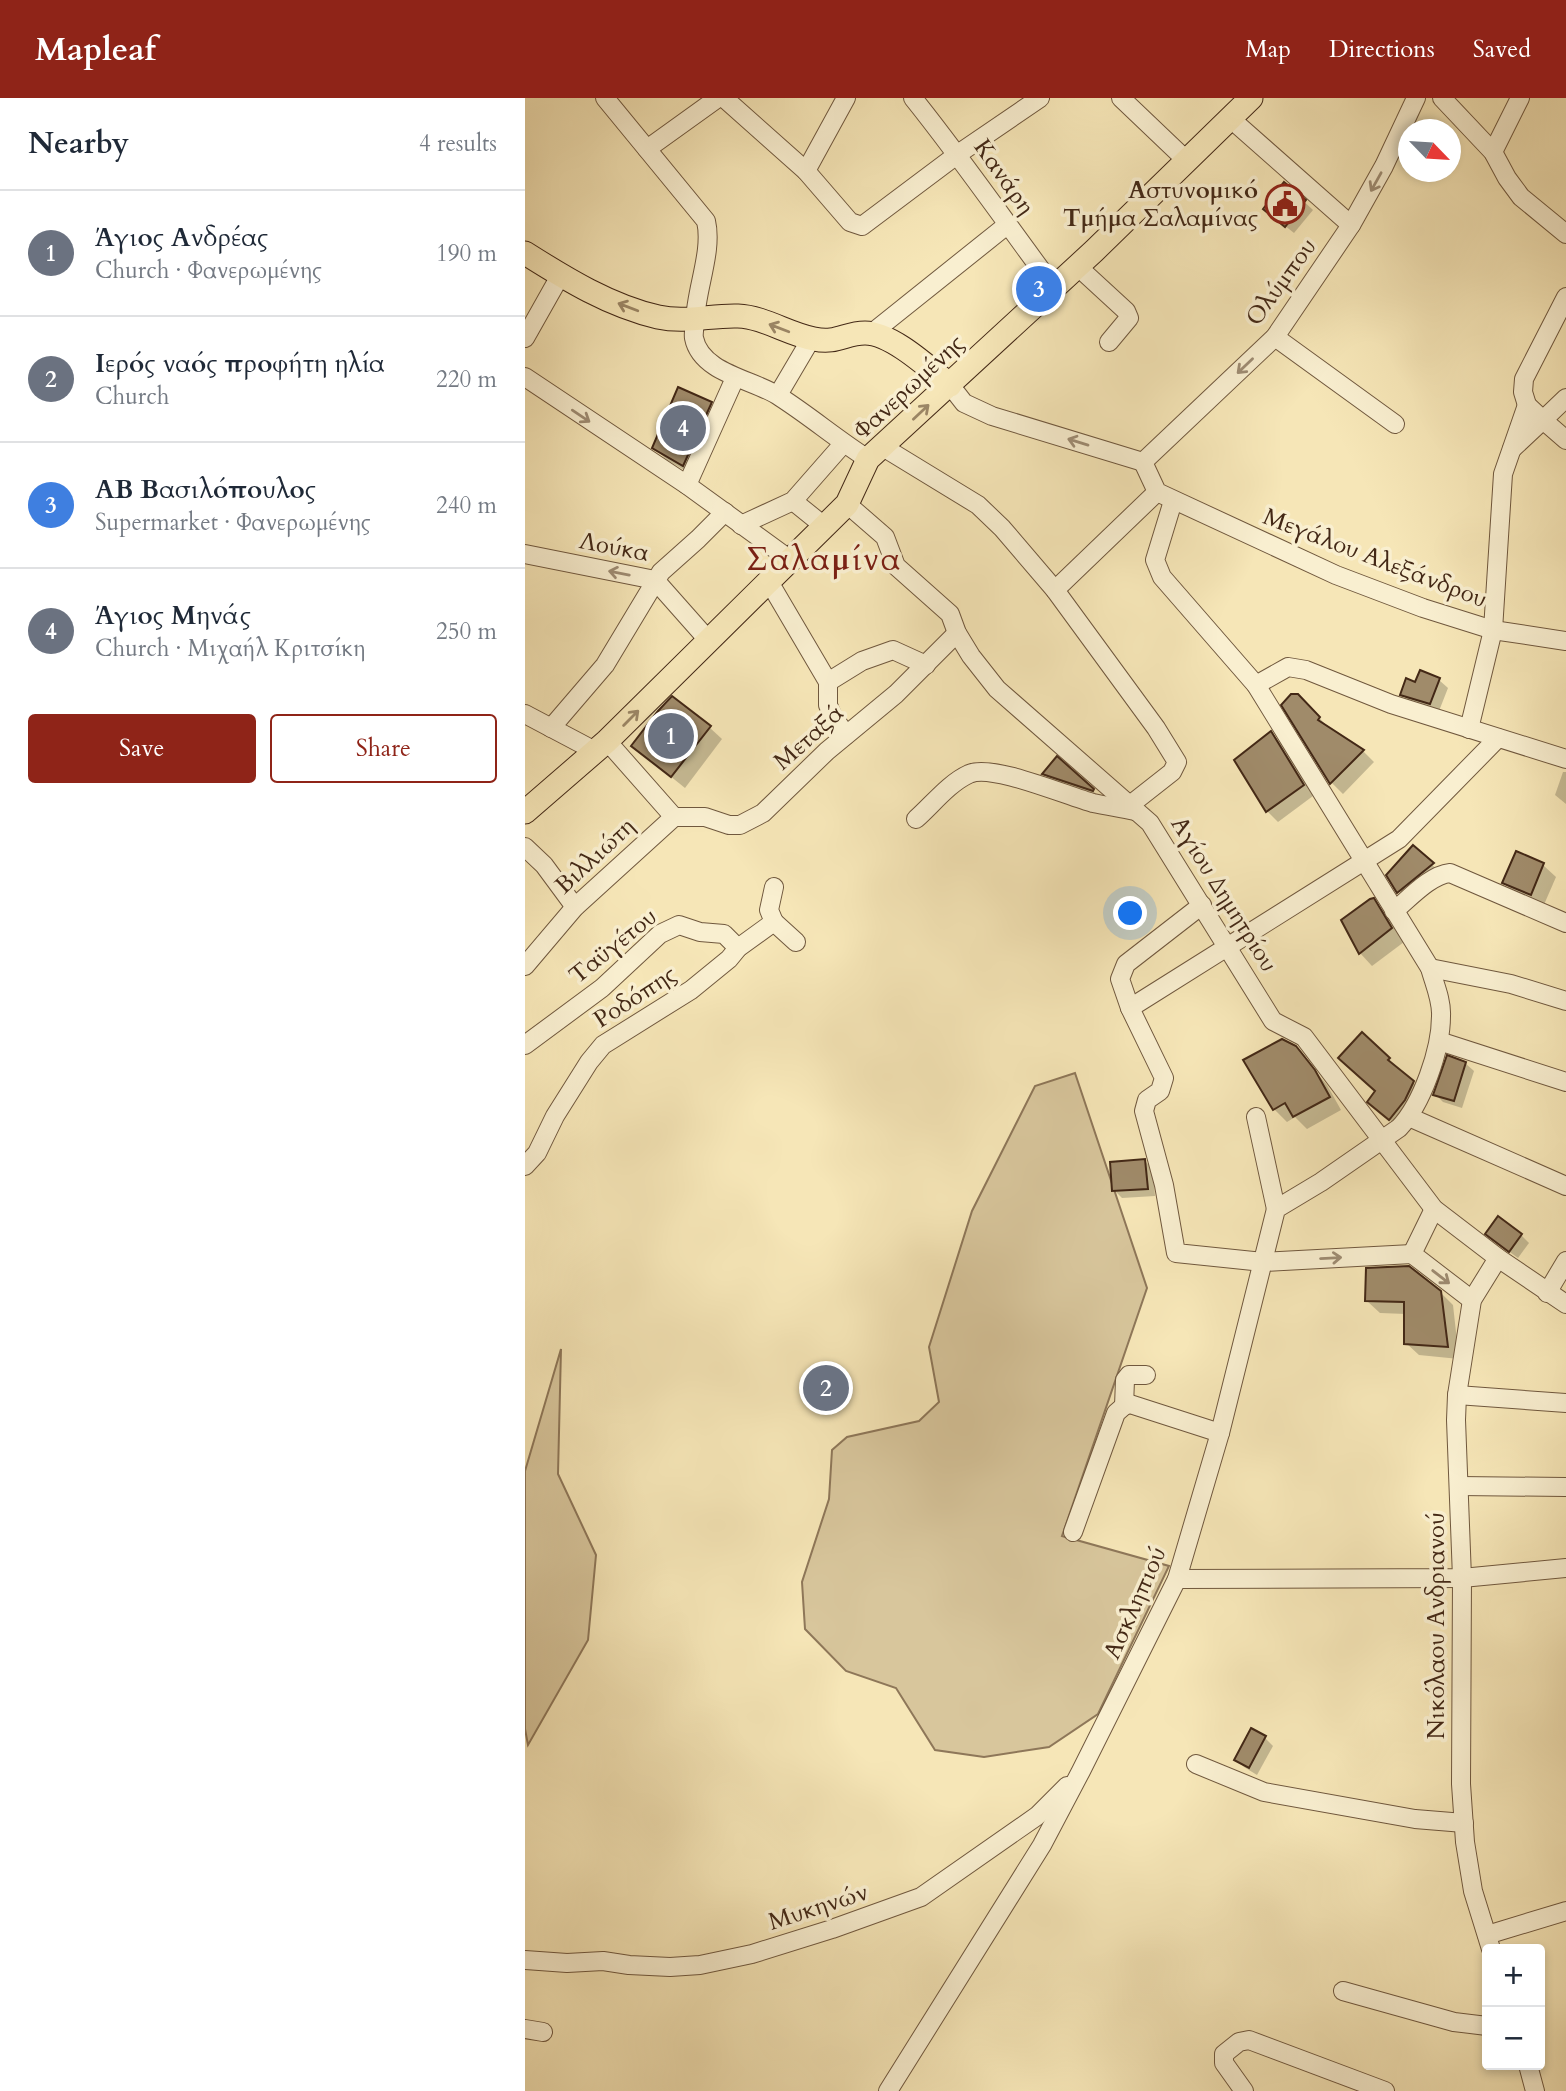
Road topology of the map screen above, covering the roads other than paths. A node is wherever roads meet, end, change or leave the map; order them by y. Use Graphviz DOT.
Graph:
graph roads {
  1 [pos="605,98"];
  2 [pos="717,98"];
  3 [pos="725,98"];
  4 [pos="846,98"];
  5 [pos="913,98"];
  6 [pos="1040,98"];
  7 [pos="1121,98"];
  8 [pos="1251,98"];
  9 [pos="1416,98"];
  10 [pos="1442,98"];
  11 [pos="1520,98"];
  12 [pos="1231,119"];
  13 [pos="647,149"];
  14 [pos="1493,152"];
  15 [pos="958,154"];
  16 [pos="1186,160"];
  17 [pos="806,171"];
  18 [pos="1007,225"];
  19 [pos="1351,225"];
  20 [pos="1566,234"];
  21 [pos="525,253"];
  22 [pos="1076,265"];
  23 [pos="560,276"];
  24 [pos="1053,286"];
  25 [pos="1566,297"];
  26 [pos="695,321"];
  27 [pos="872,333"];
  28 [pos="1275,337"];
  29 [pos="525,338"];
  30 [pos="811,339"];
  31 [pos="1109,342"];
  32 [pos="525,377"];
  33 [pos="735,378"];
  34 [pos="950,385"];
  35 [pos="778,395"];
  36 [pos="1566,398"];
  37 [pos="1527,405"];
  38 [pos="1395,424"];
  39 [pos="1558,429"];
  40 [pos="843,444"];
  41 [pos="1510,451"];
  42 [pos="875,453"];
  43 [pos="1143,462"];
  44 [pos="687,485"];
  45 [pos="1157,492"];
  46 [pos="793,501"];
  47 [pos="1173,501"];
  48 [pos="846,503"];
  49 [pos="725,512"];
  50 [pos="741,524"];
  51 [pos="824,526"];
  52 [pos="525,554"];
  53 [pos="789,559"];
  54 [pos="655,580"];
  55 [pos="768,580"];
  56 [pos="1055,590"];
  57 [pos="1493,630"];
  58 [pos="957,633"];
  59 [pos="709,641"];
  60 [pos="1566,641"];
  61 [pos="926,665"];
  62 [pos="828,682"];
  63 [pos="1256,685"];
  64 [pos="525,714"];
  65 [pos="551,728"];
  66 [pos="1469,729"];
  67 [pos="846,735"];
  68 [pos="1498,738"];
  69 [pos="601,746"];
  70 [pos="1566,760"];
  71 [pos="1134,808"];
  72 [pos="525,812"];
  73 [pos="674,817"];
  74 [pos="916,819"];
  75 [pos="525,847"];
  76 [pos="1364,863"];
  77 [pos="774,887"];
  78 [pos="1202,905"];
  79 [pos="575,907"];
  80 [pos="1394,911"];
  81 [pos="774,922"];
  82 [pos="1566,923"];
  83 [pos="796,942"];
  84 [pos="1229,947"];
  85 [pos="738,948"];
  86 [pos="525,966"];
  87 [pos="1430,968"];
  88 [pos="1566,1001"];
  89 [pos="1130,1007"];
  90 [pos="1439,1041"];
  91 [pos="525,1045"];
  92 [pos="1566,1083"];
  93 [pos="1256,1117"];
  94 [pos="1409,1117"];
  95 [pos="1383,1140"];
  96 [pos="525,1166"];
  97 [pos="1566,1186"];
  98 [pos="1276,1209"];
  99 [pos="1434,1209"];
  100 [pos="1412,1254"];
  101 [pos="1498,1258"];
  102 [pos="1566,1261"];
  103 [pos="1263,1262"];
  104 [pos="1547,1293"];
  105 [pos="1472,1300"];
  106 [pos="1566,1304"];
  107 [pos="1146,1375"];
  108 [pos="1457,1395"];
  109 [pos="1566,1404"];
  110 [pos="1124,1406"];
  111 [pos="1220,1433"];
  112 [pos="1459,1486"];
  113 [pos="1566,1487"];
  114 [pos="1073,1532"];
  115 [pos="1566,1568"];
  116 [pos="1462,1578"];
  117 [pos="1177,1579"];
  118 [pos="1196,1765"];
  119 [pos="1081,1771"];
  120 [pos="1464,1823"];
  121 [pos="1566,1911"];
  122 [pos="1489,1942"];
  123 [pos="525,1960"];
  124 [pos="1343,1991"];
  125 [pos="1482,2025"];
  126 [pos="1529,2070"];
  127 [pos="888,2091"];
  128 [pos="1244,2091"];
  129 [pos="1385,2091"];
  130 [pos="1535,2091"];
  1 -- 13 [label="street"];
  2 -- 13 [label="street"];
  3 -- 17 [label="street"];
  4 -- 17 [label="street"];
  5 -- 15 [label="street, Κανάρη"];
  6 -- 15 [label="street"];
  7 -- 16 [label="street"];
  8 -- 12 [label="main road, Φανερωμένης"];
  9 -- 19 [label="street, Ολύμπου, one-way"];
  10 -- 14 [label="street"];
  11 -- 14 [label="street"];
  12 -- 16 [label="main road, Φανερωμένης"];
  12 -- 19 [label="street"];
  13 -- 26 [label="street"];
  14 -- 20 [label="street"];
  15 -- 17 [label="street"];
  15 -- 18 [label="street, Κανάρη"];
  16 -- 22 [label="main road, Φανερωμένης"];
  18 -- 24 [label="street, Κανάρη"];
  18 -- 27 [label="street"];
  19 -- 28 [label="street, Ολύμπου"];
  21 -- 23 [label="main road"];
  22 -- 24 [label="main road, Φανερωμένης"];
  22 -- 31 [label="street"];
  26 -- 23 [label="main road, one-way"];
  23 -- 29 [label="street"];
  24 -- 34 [label="main road, Φανερωμένης"];
  25 -- 37 [label="street"];
  30 -- 26 [label="main road, one-way"];
  26 -- 33 [label="street"];
  27 -- 30 [label="main road"];
  27 -- 34 [label="main road"];
  28 -- 38 [label="street"];
  28 -- 43 [label="street, Ολύμπου, one-way"];
  30 -- 35 [label="street"];
  32 -- 44 [label="street, one-way"];
  33 -- 35 [label="street"];
  33 -- 44 [label="street"];
  42 -- 34 [label="main road, Φανερωμένης, one-way"];
  43 -- 34 [label="street, one-way"];
  35 -- 40 [label="street"];
  36 -- 39 [label="street"];
  37 -- 39 [label="street"];
  37 -- 41 [label="street"];
  39 -- 41 [label="street"];
  40 -- 42 [label="street"];
  40 -- 46 [label="street"];
  41 -- 57 [label="street"];
  42 -- 48 [label="main road, Φανερωμένης"];
  42 -- 56 [label="street"];
  43 -- 45 [label="street"];
  44 -- 49 [label="street"];
  45 -- 47 [label="street, Μεγάλου Αλεξάνδρου"];
  45 -- 56 [label="street"];
  46 -- 50 [label="street"];
  46 -- 51 [label="street"];
  47 -- 57 [label="street, Μεγάλου Αλεξάνδρου"];
  47 -- 63 [label="street"];
  48 -- 51 [label="main road, Φανερωμένης"];
  48 -- 58 [label="street, Αγίου Δημητρίου"];
  49 -- 50 [label="street"];
  49 -- 54 [label="street"];
  50 -- 53 [label="street"];
  51 -- 53 [label="main road, Φανερωμένης"];
  54 -- 52 [label="street, Λούκα, one-way"];
  53 -- 55 [label="main road, Φανερωμένης"];
  54 -- 59 [label="street, Λούκα"];
  54 -- 65 [label="street"];
  55 -- 59 [label="main road, Φανερωμένης"];
  55 -- 62 [label="street"];
  56 -- 71 [label="street"];
  57 -- 60 [label="street, Μεγάλου Αλεξάνδρου"];
  57 -- 66 [label="street"];
  58 -- 61 [label="street, Μεταξά"];
  58 -- 71 [label="street, Αγίου Δημητρίου"];
  69 -- 59 [label="main road, Φανερωμένης, one-way"];
  61 -- 62 [label="street"];
  61 -- 67 [label="street, Μεταξά"];
  62 -- 67 [label="street"];
  63 -- 66 [label="street"];
  63 -- 76 [label="street"];
  64 -- 65 [label="street"];
  65 -- 69 [label="street"];
  66 -- 68 [label="street"];
  67 -- 73 [label="street, Μεταξά"];
  68 -- 70 [label="street"];
  68 -- 76 [label="street"];
  69 -- 72 [label="main road, Φανερωμένης"];
  69 -- 73 [label="street"];
  71 -- 74 [label="street"];
  71 -- 78 [label="street, Αγίου Δημητρίου"];
  73 -- 79 [label="street, Βιλλιώτη"];
  75 -- 79 [label="street"];
  76 -- 80 [label="street"];
  76 -- 84 [label="street"];
  77 -- 81 [label="street"];
  78 -- 84 [label="street, Αγίου Δημητρίου"];
  78 -- 89 [label="street"];
  79 -- 86 [label="street, Βιλλιώτη"];
  80 -- 82 [label="street"];
  80 -- 87 [label="street"];
  81 -- 83 [label="street"];
  81 -- 85 [label="street, Ροδόπης"];
  84 -- 89 [label="street"];
  84 -- 95 [label="street, Αγίου Δημητρίου"];
  85 -- 91 [label="street, Ταϋγέτου"];
  85 -- 96 [label="street, Ροδόπης"];
  87 -- 88 [label="street"];
  87 -- 90 [label="street"];
  89 -- 103 [label="street"];
  90 -- 92 [label="street"];
  90 -- 94 [label="street"];
  93 -- 98 [label="street"];
  94 -- 95 [label="street"];
  94 -- 97 [label="street"];
  95 -- 98 [label="street"];
  95 -- 99 [label="street, Αγίου Δημητρίου"];
  98 -- 103 [label="street, Ασκληπιού"];
  99 -- 100 [label="street"];
  99 -- 101 [label="street, Αγίου Δημητρίου"];
  103 -- 100 [label="street, one-way"];
  100 -- 105 [label="street, one-way"];
  101 -- 104 [label="street, Αγίου Δημητρίου"];
  101 -- 105 [label="street"];
  102 -- 104 [label="street"];
  103 -- 111 [label="street, Ασκληπιού"];
  104 -- 106 [label="street, Αγίου Δημητρίου"];
  105 -- 108 [label="street, Νικόλαου Ανδριανού"];
  107 -- 110 [label="street"];
  108 -- 109 [label="street"];
  108 -- 112 [label="street, Νικόλαου Ανδριανού"];
  110 -- 111 [label="street"];
  110 -- 114 [label="street"];
  111 -- 117 [label="street, Ασκληπιού"];
  112 -- 113 [label="street"];
  112 -- 116 [label="street, Νικόλαου Ανδριανού"];
  115 -- 116 [label="street"];
  116 -- 117 [label="street"];
  116 -- 120 [label="street, Νικόλαου Ανδριανού"];
  117 -- 119 [label="street, Ασκληπιού"];
  118 -- 120 [label="street"];
  119 -- 123 [label="street, Μυκηνών"];
  119 -- 127 [label="street, Ασκληπιού"];
  120 -- 122 [label="street, Νικόλαου Ανδριανού"];
  121 -- 122 [label="street"];
  124 -- 125 [label="street"];
  126 -- 130 [label="street"];
  128 -- 129 [label="street"];
}
